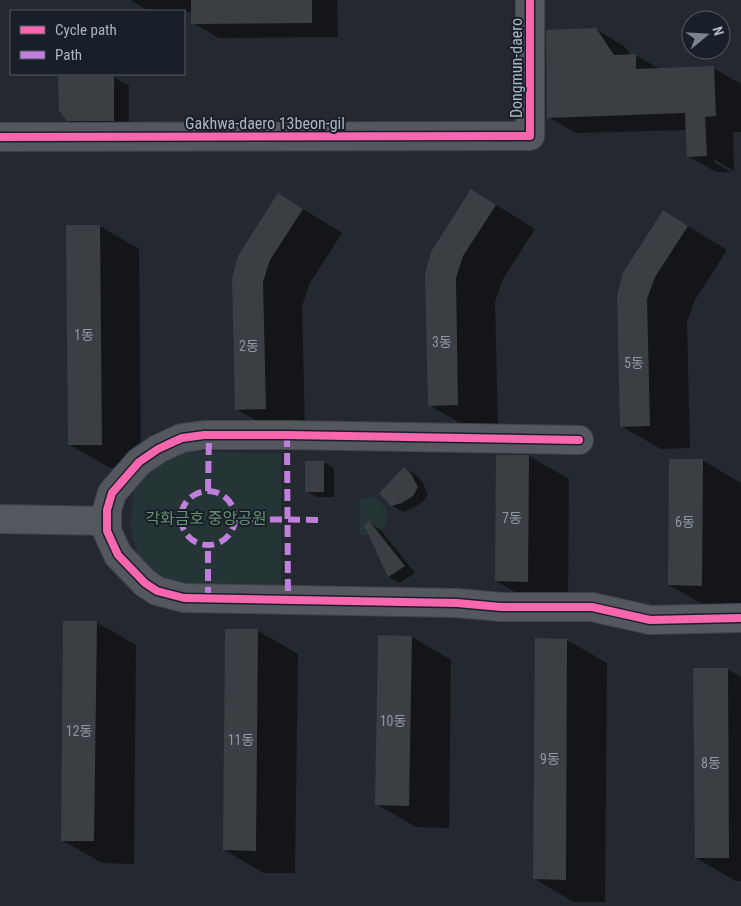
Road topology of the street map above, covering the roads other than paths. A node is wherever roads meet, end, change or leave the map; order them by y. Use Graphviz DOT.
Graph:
graph roads {
  1 [pos="530,0"];
  2 [pos="530,136"];
  3 [pos="0,137"];
  4 [pos="579,440"];
  5 [pos="0,519"];
  6 [pos="107,521"];
  7 [pos="739,618"];
  1 -- 2 [label="street, Dongmun-daero"];
  2 -- 3 [label="street, Gakhwa-daero 13beon-gil"];
  4 -- 6 [label="street"];
  5 -- 6 [label="street"];
  6 -- 7 [label="street"];
}
